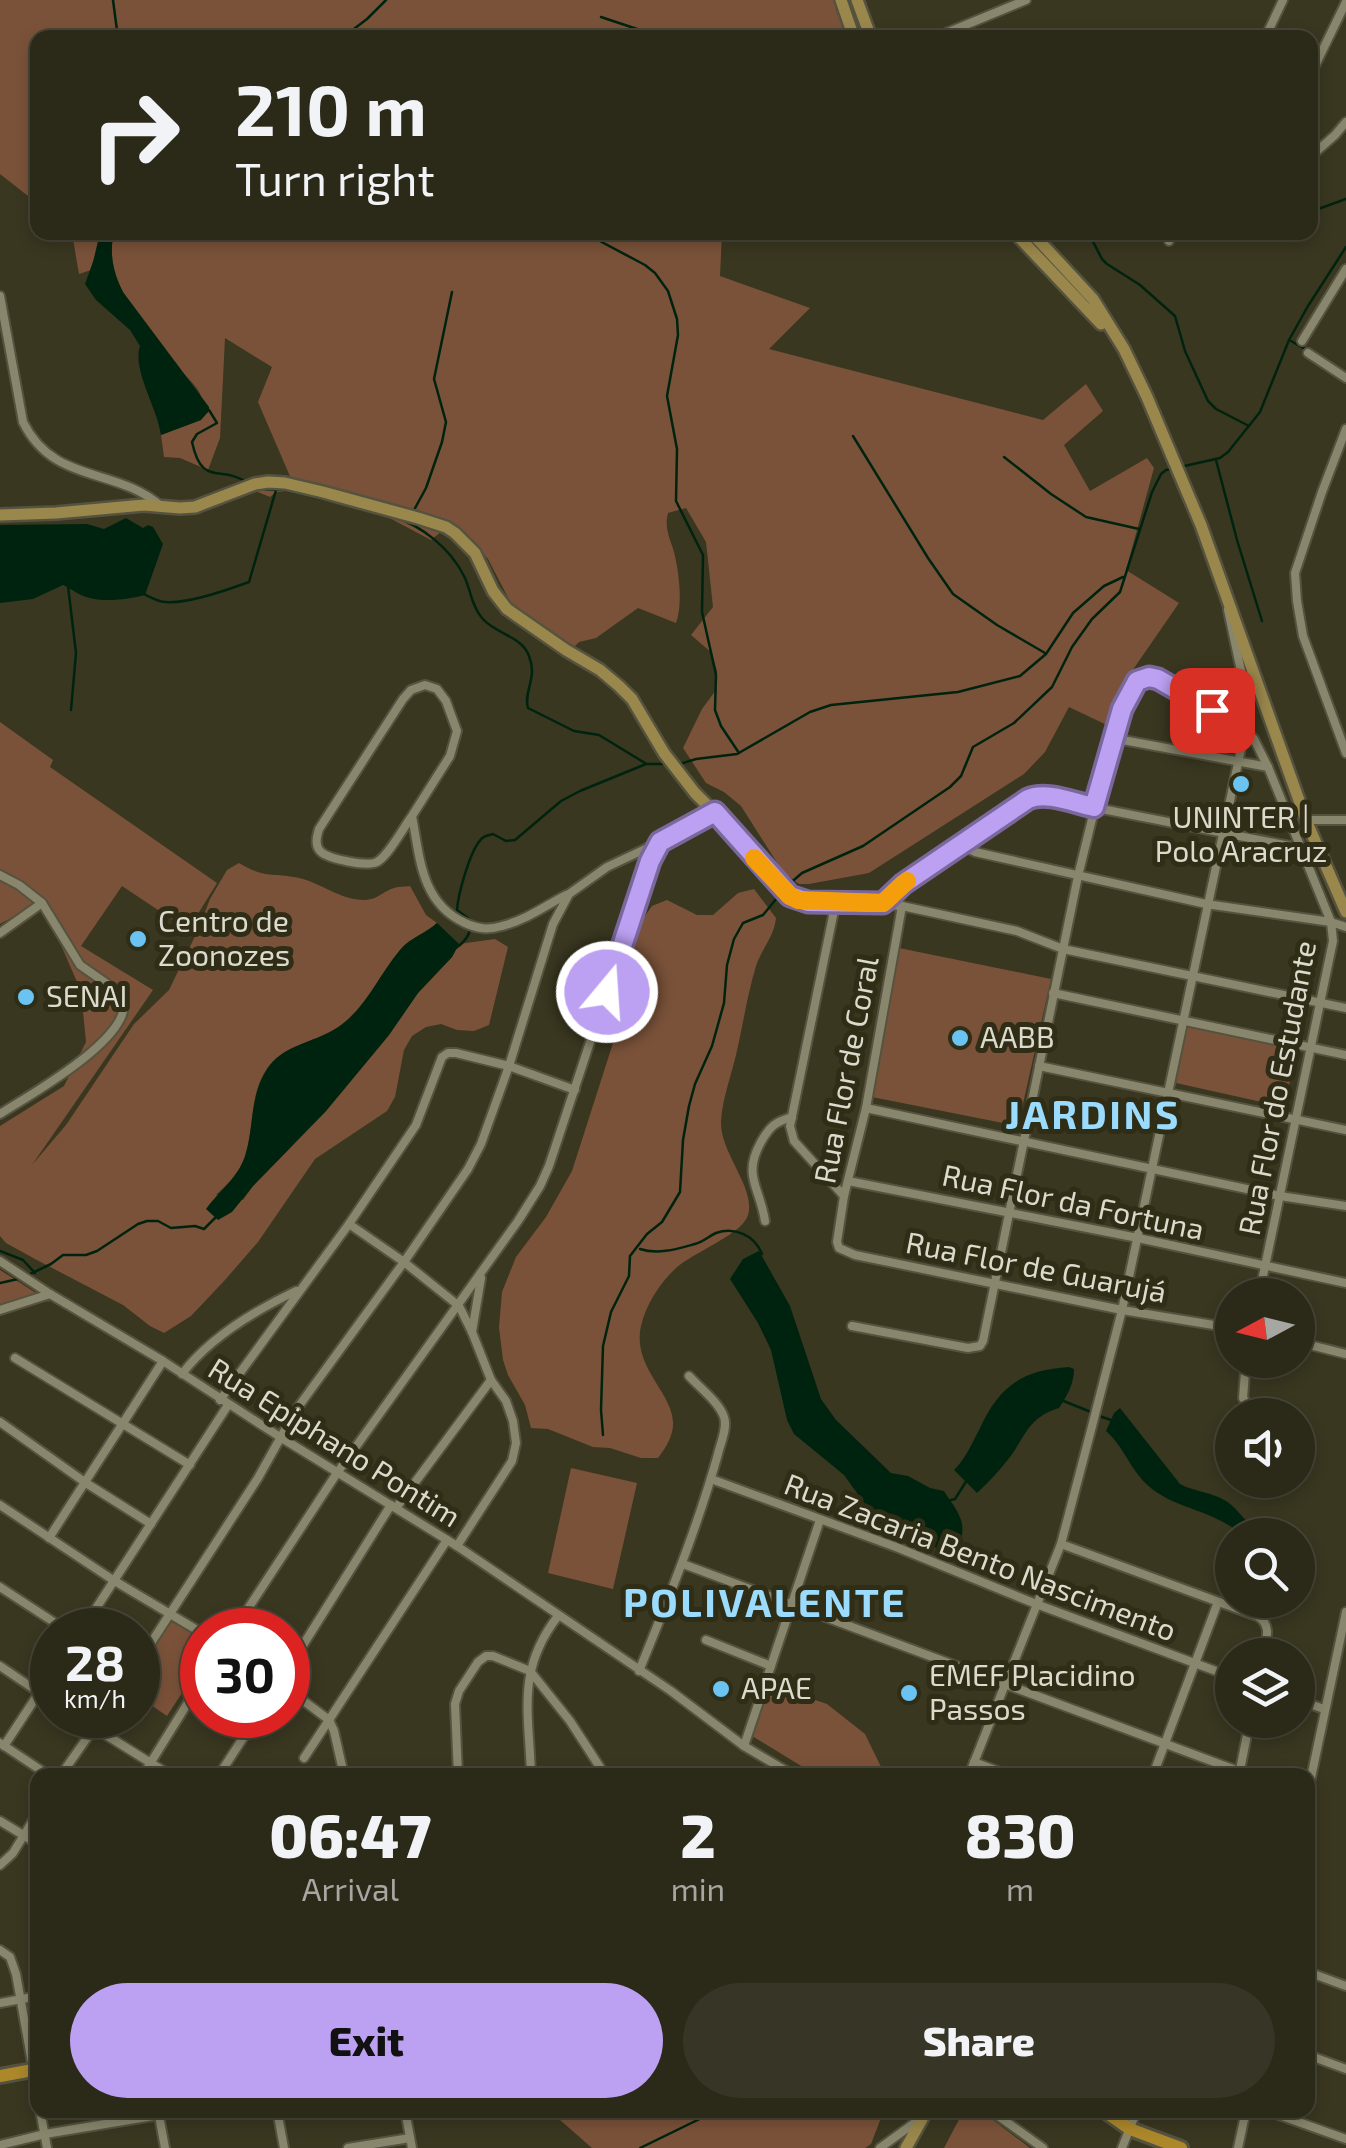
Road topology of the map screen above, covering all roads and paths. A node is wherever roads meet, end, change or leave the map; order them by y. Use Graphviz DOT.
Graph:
graph roads {
  1 [pos="841,0"];
  2 [pos="858,0"];
  3 [pos="1026,0"];
  4 [pos="1283,0"];
  5 [pos="1346,2"];
  6 [pos="851,30"];
  7 [pos="868,30"];
  8 [pos="966,30"];
  9 [pos="1269,30"];
  10 [pos="1318,60"];
  11 [pos="1346,122"];
  12 [pos="1318,150"];
  13 [pos="1022,240"];
  14 [pos="1039,240"];
  15 [pos="1346,269"];
  16 [pos="0,296"];
  17 [pos="1302,341"];
  18 [pos="1124,349"];
  19 [pos="1308,353"];
  20 [pos="1346,378"];
  21 [pos="1346,428"];
  22 [pos="162,506"];
  23 [pos="0,515"];
  24 [pos="1229,604"];
  25 [pos="1245,730"];
  26 [pos="1112,738"];
  27 [pos="1346,752"];
  28 [pos="1238,760"];
  29 [pos="1268,767"];
  30 [pos="1094,807"];
  31 [pos="715,812"];
  32 [pos="412,816"];
  33 [pos="1306,820"];
  34 [pos="1346,820"];
  35 [pos="1222,831"];
  36 [pos="660,842"];
  37 [pos="962,846"];
  38 [pos="1300,848"];
  39 [pos="0,875"];
  40 [pos="1078,876"];
  41 [pos="569,894"];
  42 [pos="790,896"];
  43 [pos="836,901"];
  44 [pos="42,903"];
  45 [pos="883,903"];
  46 [pos="1206,904"];
  47 [pos="902,906"];
  48 [pos="1344,906"];
  49 [pos="531,916"];
  50 [pos="1331,922"];
  51 [pos="553,924"];
  52 [pos="1346,927"];
  53 [pos="0,932"];
  54 [pos="1063,948"];
  55 [pos="1192,975"];
  56 [pos="1053,993"];
  57 [pos="1320,1004"];
  58 [pos="1346,1008"];
  59 [pos="1184,1020"];
  60 [pos="1311,1047"];
  61 [pos="1346,1054"];
  62 [pos="509,1066"];
  63 [pos="1040,1066"];
  64 [pos="575,1090"];
  65 [pos="1170,1093"];
  66 [pos="866,1108"];
  67 [pos="0,1114"];
  68 [pos="792,1117"];
  69 [pos="1296,1120"];
  70 [pos="1346,1130"];
  71 [pos="1026,1142"];
  72 [pos="1152,1169"];
  73 [pos="848,1180"];
  74 [pos="844,1196"];
  75 [pos="1280,1196"];
  76 [pos="1346,1206"];
  77 [pos="1010,1212"];
  78 [pos="765,1221"];
  79 [pos="349,1224"];
  80 [pos="1138,1238"];
  81 [pos="837,1242"];
  82 [pos="0,1261"];
  83 [pos="404,1262"];
  84 [pos="1266,1266"];
  85 [pos="482,1272"];
  86 [pos="1263,1278"];
  87 [pos="1346,1283"];
  88 [pos="997,1284"];
  89 [pos="300,1289"];
  90 [pos="50,1294"];
  91 [pos="458,1306"];
  92 [pos="0,1310"];
  93 [pos="260,1310"];
  94 [pos="1122,1310"];
  95 [pos="1215,1325"];
  96 [pos="273,1326"];
  97 [pos="852,1326"];
  98 [pos="472,1332"];
  99 [pos="1315,1346"];
  100 [pos="1346,1354"];
  101 [pos="14,1358"];
  102 [pos="163,1361"];
  103 [pos="182,1374"];
  104 [pos="689,1376"];
  105 [pos="491,1380"];
  106 [pos="224,1402"];
  107 [pos="0,1422"];
  108 [pos="124,1423"];
  109 [pos="280,1438"];
  110 [pos="190,1464"];
  111 [pos="337,1473"];
  112 [pos="711,1480"];
  113 [pos="86,1483"];
  114 [pos="0,1505"];
  115 [pos="394,1507"];
  116 [pos="820,1520"];
  117 [pos="150,1524"];
  118 [pos="49,1538"];
  119 [pos="447,1540"];
  120 [pos="1061,1544"];
  121 [pos="457,1546"];
  122 [pos="683,1564"];
  123 [pos="113,1580"];
  124 [pos="0,1586"];
  125 [pos="1215,1601"];
  126 [pos="793,1604"];
  127 [pos="1036,1604"];
  128 [pos="33,1608"];
  129 [pos="96,1608"];
  130 [pos="248,1608"];
  131 [pos="1215,1610"];
  132 [pos="1346,1612"];
  133 [pos="170,1613"];
  134 [pos="558,1616"];
  135 [pos="180,1619"];
  136 [pos="160,1629"];
  137 [pos="310,1635"];
  138 [pos="706,1640"];
  139 [pos="1196,1664"];
  140 [pos="0,1666"];
  141 [pos="771,1666"];
  142 [pos="530,1671"];
  143 [pos="639,1671"];
  144 [pos="1215,1671"];
  145 [pos="1006,1683"];
  146 [pos="30,1686"];
  147 [pos="30,1705"];
  148 [pos="310,1706"];
  149 [pos="1315,1706"];
  150 [pos="1324,1709"];
  151 [pos="180,1716"];
  152 [pos="329,1720"];
  153 [pos="88,1738"];
  154 [pos="111,1738"];
  155 [pos="243,1738"];
  156 [pos="1246,1738"];
  157 [pos="2,1744"];
  158 [pos="1165,1745"];
  159 [pos="744,1746"];
  160 [pos="304,1758"];
  161 [pos="974,1762"];
  162 [pos="151,1763"];
  163 [pos="38,1768"];
  164 [pos="66,1768"];
  165 [pos="148,1768"];
  166 [pos="159,1768"];
  167 [pos="224,1768"];
  168 [pos="342,1768"];
  169 [pos="458,1768"];
  170 [pos="531,1768"];
  171 [pos="601,1768"];
  172 [pos="781,1768"];
  173 [pos="972,1768"];
  174 [pos="990,1768"];
  175 [pos="1156,1768"];
  176 [pos="1226,1768"];
  177 [pos="1240,1768"];
  178 [pos="1313,1768"];
  179 [pos="0,1821"];
  180 [pos="30,1825"];
  181 [pos="24,1835"];
  182 [pos="30,1839"];
  183 [pos="0,1865"];
  184 [pos="0,1950"];
  185 [pos="1315,1975"];
  186 [pos="1346,1986"];
  187 [pos="30,1998"];
  188 [pos="20,2000"];
  189 [pos="0,2003"];
  190 [pos="30,2046"];
  191 [pos="1315,2058"];
  192 [pos="1346,2069"];
  193 [pos="30,2070"];
  194 [pos="0,2076"];
  195 [pos="42,2118"];
  196 [pos="132,2118"];
  197 [pos="160,2118"];
  198 [pos="278,2118"];
  199 [pos="406,2118"];
  200 [pos="919,2118"];
  201 [pos="922,2118"];
  202 [pos="1001,2118"];
  203 [pos="1114,2118"];
  204 [pos="1135,2118"];
  205 [pos="1244,2118"];
  206 [pos="1287,2118"];
  207 [pos="1130,2129"];
  208 [pos="45,2134"];
  209 [pos="410,2138"];
  210 [pos="1346,2139"];
  211 [pos="0,2145"];
  212 [pos="47,2148"];
  213 [pos="165,2148"];
  214 [pos="284,2148"];
  215 [pos="348,2148"];
  216 [pos="412,2148"];
  217 [pos="880,2148"];
  218 [pos="906,2148"];
  219 [pos="1043,2148"];
  220 [pos="1122,2148"];
  221 [pos="1181,2148"];
  222 [pos="1238,2148"];
  1 -- 6 [label="street"];
  2 -- 7 [label="street"];
  3 -- 8 [label="street"];
  4 -- 9 [label="street"];
  5 -- 10 [label="street"];
  11 -- 12 [label="street"];
  13 -- 18 [label="street"];
  14 -- 18 [label="street"];
  15 -- 17 [label="street"];
  16 -- 22 [label="street"];
  18 -- 24 [label="street"];
  19 -- 20 [label="street"];
  21 -- 27 [label="street"];
  22 -- 23 [label="street"];
  22 -- 31 [label="street"];
  24 -- 25 [label="street"];
  24 -- 33 [label="street"];
  25 -- 26 [label="street, Rua Flor do Estudante"];
  25 -- 28 [label="street"];
  25 -- 29 [label="street, Rua Flor do Estudante"];
  26 -- 28 [label="street"];
  26 -- 30 [label="street"];
  28 -- 29 [label="street"];
  28 -- 35 [label="street"];
  29 -- 38 [label="street, Rua Flor do Estudante"];
  30 -- 35 [label="street"];
  30 -- 37 [label="street"];
  30 -- 40 [label="street"];
  31 -- 36 [label="street"];
  31 -- 42 [label="street"];
  32 -- 32 [label="street"];
  32 -- 49 [label="street"];
  33 -- 34 [label="street"];
  33 -- 48 [label="street"];
  35 -- 38 [label="street"];
  35 -- 46 [label="street"];
  36 -- 41 [label="street"];
  36 -- 64 [label="street"];
  37 -- 40 [label="street"];
  37 -- 45 [label="street"];
  38 -- 50 [label="street, Rua Flor do Estudante"];
  39 -- 44 [label="street"];
  40 -- 46 [label="street"];
  40 -- 54 [label="street"];
  41 -- 49 [label="street"];
  41 -- 51 [label="street"];
  42 -- 43 [label="street"];
  43 -- 45 [label="street"];
  43 -- 68 [label="street"];
  44 -- 53 [label="street"];
  44 -- 67 [label="street"];
  45 -- 47 [label="street"];
  46 -- 50 [label="street"];
  46 -- 55 [label="street"];
  47 -- 54 [label="street"];
  47 -- 66 [label="street, Rua Flor de Coral"];
  48 -- 50 [label="street"];
  49 -- 51 [label="street"];
  50 -- 52 [label="street"];
  50 -- 57 [label="street, Rua Flor do Estudante"];
  51 -- 62 [label="street"];
  54 -- 55 [label="street"];
  54 -- 56 [label="street"];
  55 -- 57 [label="street"];
  55 -- 59 [label="street"];
  56 -- 59 [label="street"];
  56 -- 63 [label="street"];
  57 -- 58 [label="street"];
  57 -- 60 [label="street, Rua Flor do Estudante"];
  59 -- 60 [label="street"];
  59 -- 65 [label="street"];
  60 -- 61 [label="street"];
  60 -- 69 [label="street, Rua Flor do Estudante"];
  62 -- 64 [label="street"];
  62 -- 79 [label="street"];
  62 -- 83 [label="street"];
  63 -- 65 [label="street"];
  63 -- 71 [label="street"];
  64 -- 85 [label="street"];
  65 -- 69 [label="street"];
  65 -- 72 [label="street"];
  66 -- 71 [label="street"];
  66 -- 73 [label="street, Rua Flor de Coral"];
  68 -- 74 [label="street"];
  68 -- 78 [label="street"];
  69 -- 70 [label="street"];
  69 -- 75 [label="street, Rua Flor do Estudante"];
  71 -- 72 [label="street"];
  71 -- 77 [label="street"];
  72 -- 75 [label="street"];
  72 -- 80 [label="street"];
  73 -- 74 [label="street, Rua Flor de Coral"];
  73 -- 77 [label="street, Rua Flor da Fortuna"];
  74 -- 81 [label="street, Rua Flor de Coral"];
  75 -- 76 [label="street"];
  75 -- 84 [label="street, Rua Flor do Estudante"];
  77 -- 80 [label="street, Rua Flor da Fortuna"];
  77 -- 88 [label="street"];
  79 -- 83 [label="street"];
  79 -- 89 [label="street"];
  80 -- 84 [label="street, Rua Flor da Fortuna"];
  80 -- 94 [label="street"];
  81 -- 88 [label="street, Rua Flor de Guarujá"];
  82 -- 90 [label="street, Rua Epiphano Pontim"];
  83 -- 91 [label="street"];
  83 -- 109 [label="street"];
  84 -- 86 [label="street, Rua Flor do Estudante"];
  84 -- 87 [label="street, Rua Flor da Fortuna"];
  85 -- 91 [label="street"];
  85 -- 98 [label="street"];
  88 -- 94 [label="street, Rua Flor de Guarujá"];
  88 -- 97 [label="street"];
  89 -- 93 [label="street"];
  89 -- 96 [label="street"];
  90 -- 92 [label="street"];
  90 -- 102 [label="street, Rua Epiphano Pontim"];
  91 -- 98 [label="street"];
  91 -- 111 [label="street"];
  93 -- 96 [label="street"];
  93 -- 103 [label="street"];
  94 -- 95 [label="street, Rua Flor de Guarujá"];
  94 -- 120 [label="street"];
  96 -- 106 [label="street"];
  98 -- 105 [label="street"];
  99 -- 100 [label="street"];
  101 -- 108 [label="street"];
  102 -- 103 [label="street, Rua Epiphano Pontim"];
  102 -- 108 [label="street"];
  103 -- 106 [label="street, Rua Epiphano Pontim"];
  104 -- 112 [label="street"];
  105 -- 115 [label="street"];
  105 -- 121 [label="street"];
  106 -- 109 [label="street, Rua Epiphano Pontim"];
  106 -- 110 [label="street"];
  107 -- 113 [label="street"];
  108 -- 110 [label="street"];
  108 -- 113 [label="street"];
  109 -- 111 [label="street, Rua Epiphano Pontim"];
  109 -- 133 [label="street"];
  110 -- 117 [label="street"];
  111 -- 115 [label="street, Rua Epiphano Pontim"];
  111 -- 130 [label="street"];
  112 -- 116 [label="street, Rua Zacaria Bento Nascimento"];
  112 -- 122 [label="street"];
  113 -- 117 [label="street"];
  113 -- 118 [label="street"];
  114 -- 118 [label="street"];
  115 -- 119 [label="street, Rua Epiphano Pontim"];
  115 -- 137 [label="street"];
  116 -- 126 [label="street"];
  116 -- 127 [label="street, Rua Zacaria Bento Nascimento"];
  117 -- 123 [label="street"];
  118 -- 123 [label="street"];
  119 -- 121 [label="street, Rua Epiphano Pontim"];
  119 -- 152 [label="street"];
  120 -- 125 [label="street"];
  120 -- 127 [label="street"];
  121 -- 134 [label="street, Rua Epiphano Pontim"];
  122 -- 126 [label="street"];
  122 -- 143 [label="street"];
  123 -- 129 [label="street"];
  123 -- 133 [label="street"];
  124 -- 128 [label="street"];
  126 -- 141 [label="street"];
  126 -- 145 [label="street"];
  127 -- 139 [label="street, Rua Zacaria Bento Nascimento"];
  127 -- 145 [label="street"];
  131 -- 139 [label="street"];
  132 -- 150 [label="street"];
  133 -- 135 [label="street"];
  133 -- 136 [label="street"];
  134 -- 142 [label="street"];
  134 -- 143 [label="street, Rua Epiphano Pontim"];
  138 -- 141 [label="street"];
  139 -- 144 [label="street, Rua Zacaria Bento Nascimento"];
  139 -- 158 [label="street"];
  140 -- 146 [label="street"];
  141 -- 159 [label="street"];
  142 -- 169 [label="street"];
  142 -- 170 [label="street"];
  142 -- 171 [label="street"];
  143 -- 159 [label="street, Rua Epiphano Pontim"];
  145 -- 158 [label="street"];
  145 -- 161 [label="street"];
  147 -- 157 [label="street"];
  148 -- 152 [label="street"];
  149 -- 150 [label="street"];
  150 -- 178 [label="street"];
  151 -- 162 [label="street"];
  152 -- 160 [label="street"];
  152 -- 168 [label="street"];
  153 -- 164 [label="street"];
  154 -- 162 [label="street"];
  155 -- 167 [label="street"];
  156 -- 177 [label="street"];
  157 -- 163 [label="street"];
  158 -- 175 [label="street"];
  158 -- 176 [label="street"];
  159 -- 172 [label="street, Rua Epiphano Pontim"];
  161 -- 173 [label="street"];
  161 -- 174 [label="street"];
  162 -- 165 [label="street"];
  162 -- 166 [label="street"];
  179 -- 181 [label="street"];
  180 -- 181 [label="street"];
  181 -- 182 [label="street"];
  181 -- 183 [label="street"];
  184 -- 188 [label="street"];
  185 -- 186 [label="street"];
  187 -- 188 [label="street"];
  188 -- 189 [label="street"];
  188 -- 190 [label="street"];
  191 -- 192 [label="street"];
  193 -- 194 [label="main road"];
  195 -- 208 [label="street"];
  196 -- 208 [label="street"];
  197 -- 213 [label="street"];
  198 -- 214 [label="street"];
  199 -- 209 [label="street"];
  200 -- 217 [label="street"];
  201 -- 218 [label="street"];
  202 -- 219 [label="street"];
  203 -- 207 [label="main road"];
  204 -- 207 [label="street"];
  205 -- 222 [label="street"];
  206 -- 210 [label="street"];
  207 -- 220 [label="street"];
  207 -- 221 [label="main road"];
  208 -- 211 [label="street"];
  208 -- 212 [label="street"];
  209 -- 215 [label="street"];
  209 -- 216 [label="street"];
}
